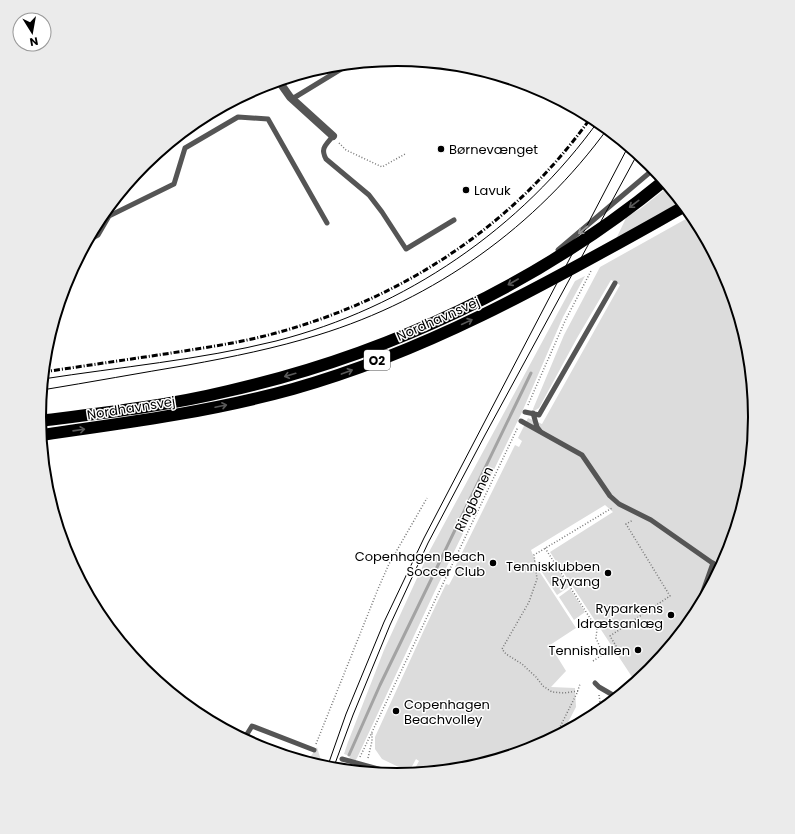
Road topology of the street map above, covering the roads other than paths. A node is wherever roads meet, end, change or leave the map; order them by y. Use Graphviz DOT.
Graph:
graph roads {
  1 [pos="338,71"];
  2 [pos="282,85"];
  3 [pos="292,99"];
  4 [pos="333,136"];
  5 [pos="650,172"];
  6 [pos="661,183"];
  7 [pos="680,209"];
  8 [pos="110,216"];
  9 [pos="107,219"];
  10 [pos="454,220"];
  11 [pos="327,223"];
  12 [pos="96,236"];
  13 [pos="535,270"];
  14 [pos="615,283"];
  15 [pos="193,399"];
  16 [pos="139,407"];
  17 [pos="167,410"];
  18 [pos="195,412"];
  19 [pos="525,412"];
  20 [pos="533,414"];
  21 [pos="46,420"];
  22 [pos="141,421"];
  23 [pos="521,421"];
  24 [pos="542,433"];
  25 [pos="47,434"];
  26 [pos="713,563"];
  27 [pos="716,565"];
  28 [pos="703,591"];
  29 [pos="597,685"];
  30 [pos="613,695"];
  31 [pos="247,734"];
  32 [pos="314,750"];
  33 [pos="342,759"];
  34 [pos="369,767"];
  1 -- 3 [label="lane"];
  2 -- 3 [label="street"];
  3 -- 4 [label="street"];
  4 -- 10 [label="lane"];
  5 -- 13 [label="lane, one-way"];
  6 -- 13 [label="highway, Nordhavnsvej / O2, one-way"];
  18 -- 7 [label="highway, Nordhavnsvej / O2, one-way"];
  8 -- 11 [label="lane"];
  9 -- 12 [label="lane"];
  13 -- 15 [label="highway, Nordhavnsvej / O2, one-way"];
  14 -- 20 [label="lane"];
  15 -- 16 [label="highway, Nordhavnsvej / O2"];
  15 -- 17 [label="lane"];
  16 -- 17 [label="lane"];
  16 -- 21 [label="highway, Nordhavnsvej / O2"];
  17 -- 18 [label="lane"];
  17 -- 22 [label="lane"];
  18 -- 22 [label="highway, Nordhavnsvej / O2"];
  19 -- 20 [label="lane"];
  20 -- 24 [label="lane"];
  25 -- 22 [label="highway, Nordhavnsvej / O2, one-way"];
  23 -- 24 [label="lane"];
  24 -- 26 [label="lane"];
  26 -- 27 [label="lane"];
  26 -- 28 [label="lane"];
  29 -- 30 [label="lane"];
  31 -- 32 [label="lane"];
  33 -- 34 [label="lane"];
}
